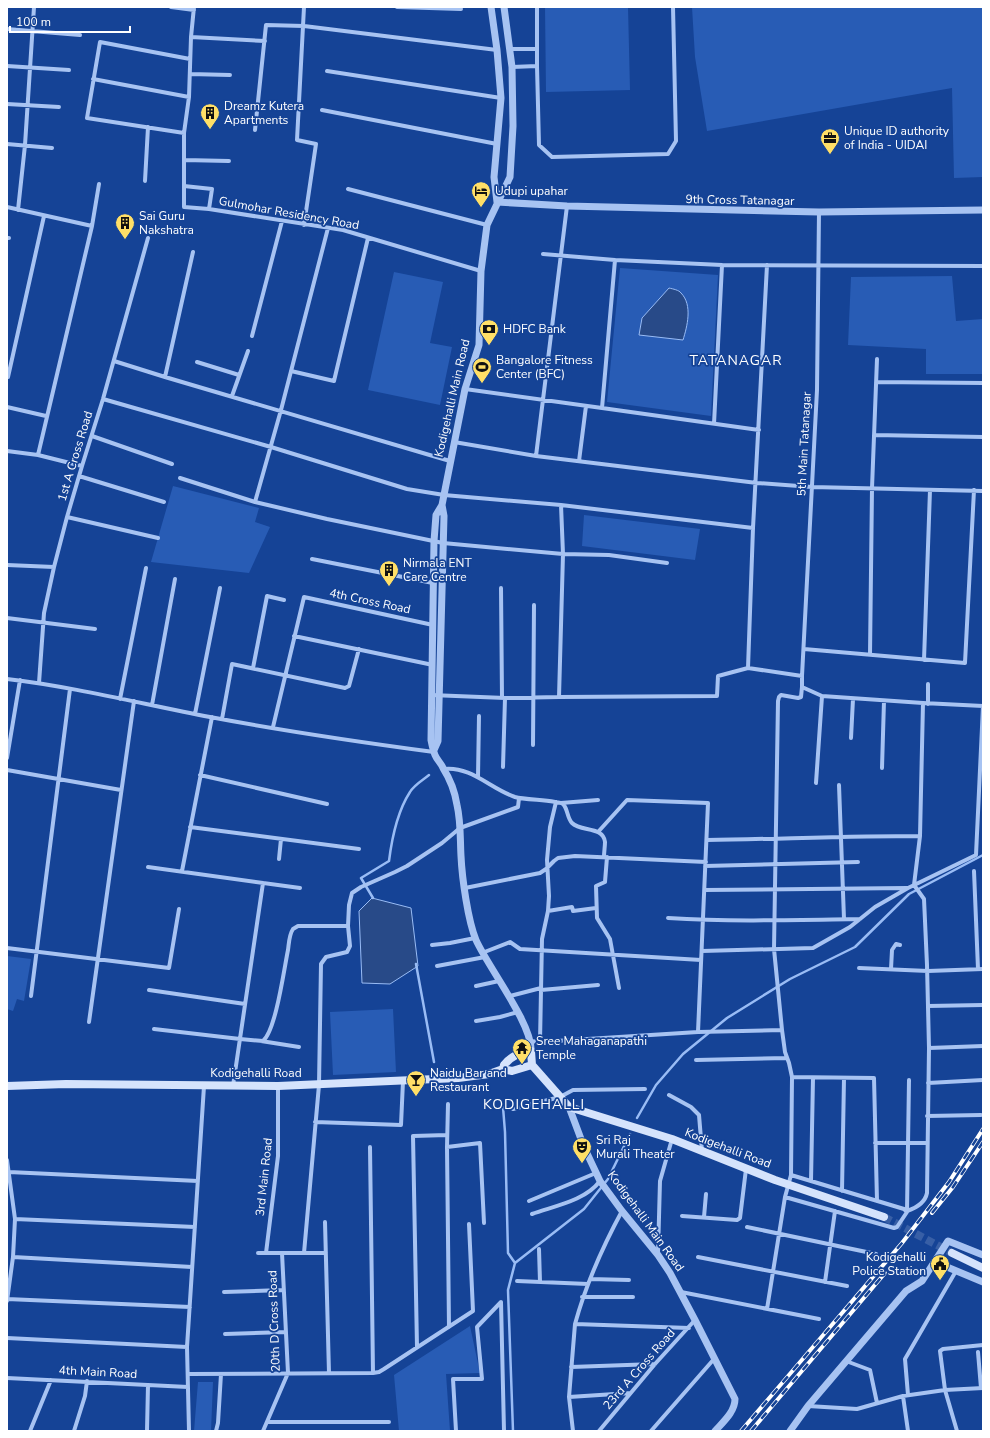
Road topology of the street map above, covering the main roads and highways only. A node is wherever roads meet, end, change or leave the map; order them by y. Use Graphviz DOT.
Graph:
graph roads {
  1 [pos="532,1065"];
  2 [pos="503,1069"];
  3 [pos="7,1086"];
  4 [pos="884,1217"];
  5 [pos="952,1253"];
  6 [pos="983,1268"];
  1 -- 2 [label="main road, Kodigehalli Road"];
  1 -- 2 [label="main road, Kodigehalli Main Road"];
  1 -- 4 [label="main road, Kodigehalli Road"];
  2 -- 3 [label="main road, Kodigehalli Road"];
  5 -- 6 [label="main road"];
}
